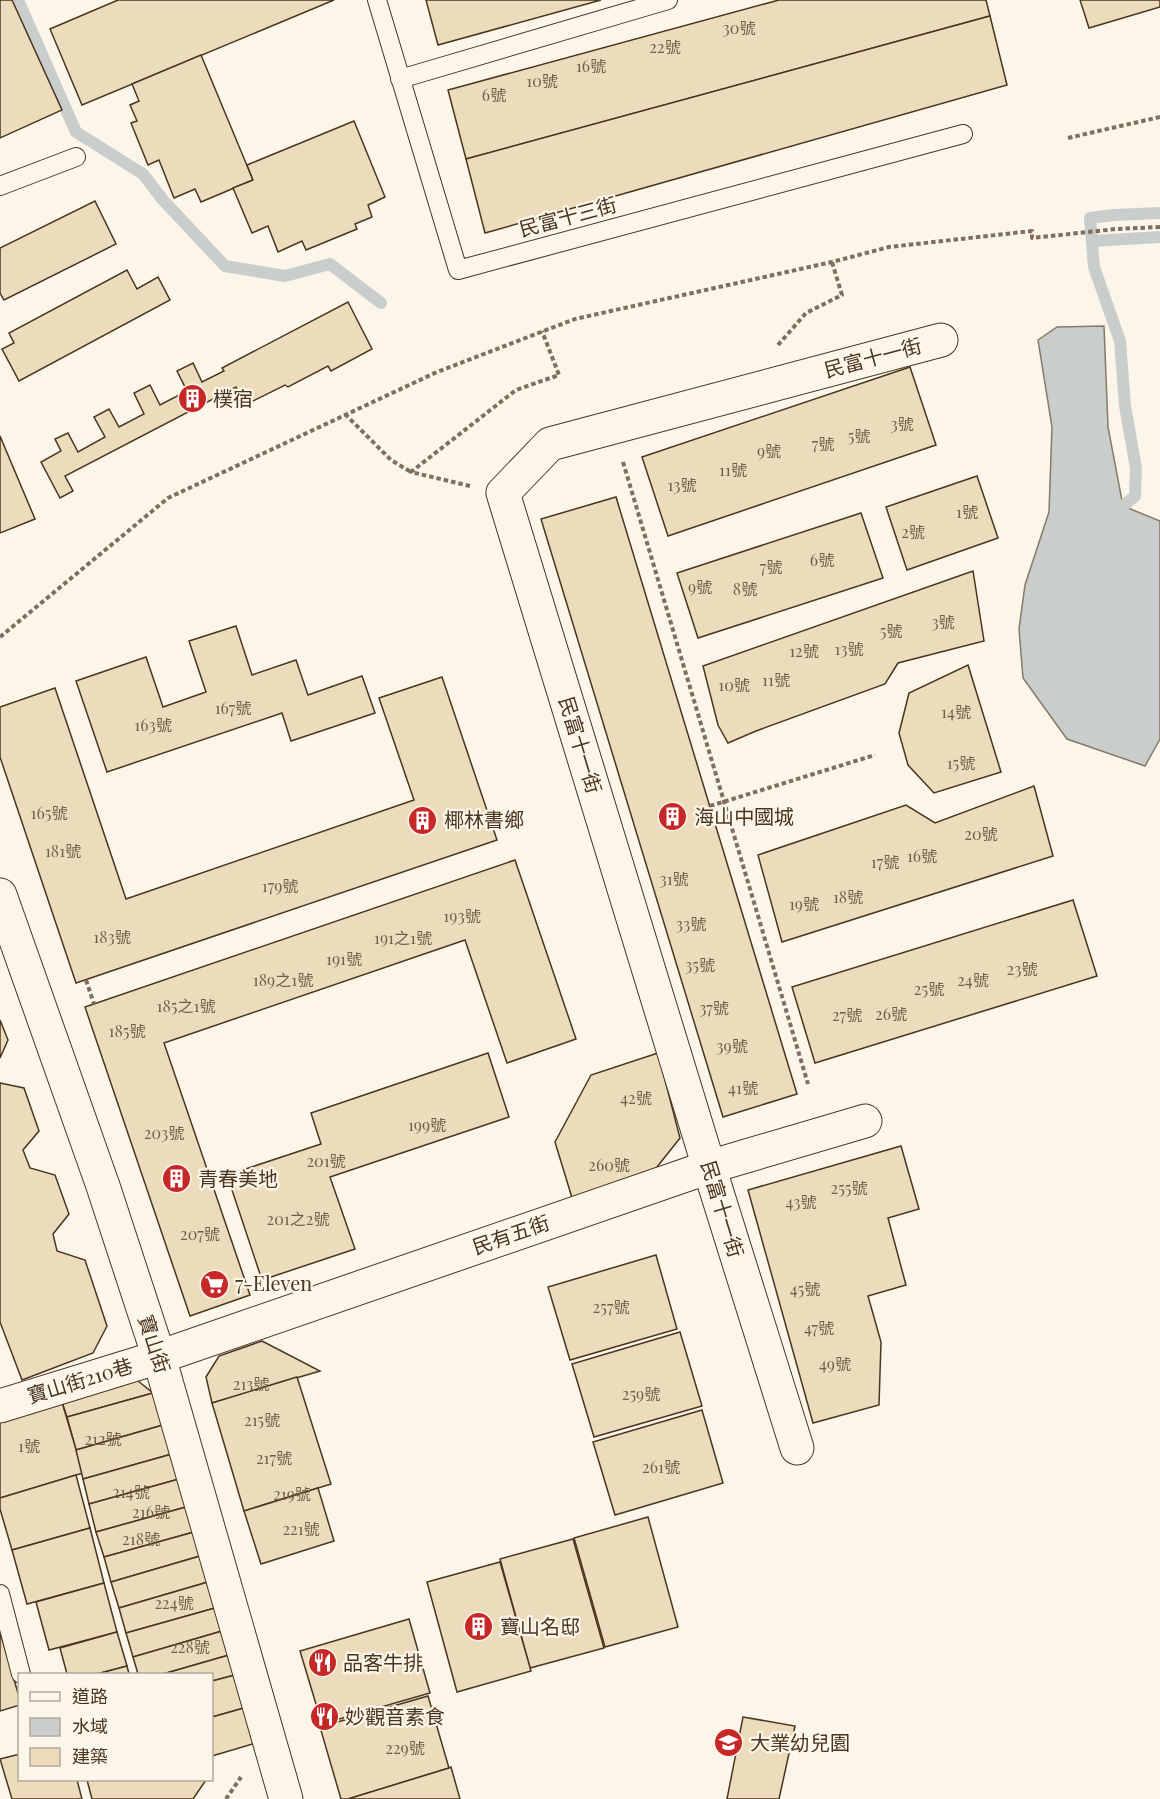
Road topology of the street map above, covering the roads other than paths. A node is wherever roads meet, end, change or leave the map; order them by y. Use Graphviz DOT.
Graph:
graph roads {
  1 [pos="377,0"];
  2 [pos="668,0"];
  3 [pos="400,79"];
  4 [pos="963,134"];
  5 [pos="76,157"];
  6 [pos="0,186"];
  7 [pos="941,340"];
  8 [pos="0,895"];
  9 [pos="864,1121"];
  10 [pos="709,1167"];
  11 [pos="159,1357"];
  12 [pos="0,1406"];
  13 [pos="797,1448"];
  14 [pos="0,1594"];
  15 [pos="21,1673"];
  16 [pos="286,1799"];
  1 -- 3 [label="lane, 民富十三街"];
  2 -- 3 [label="lane"];
  3 -- 4 [label="lane, 民富十三街"];
  5 -- 6 [label="lane"];
  7 -- 10 [label="street, 民富十一街"];
  8 -- 11 [label="street, 寶山街"];
  9 -- 10 [label="street, 民有五街"];
  10 -- 11 [label="street, 民有五街"];
  10 -- 13 [label="street, 民富十一街"];
  11 -- 12 [label="street, 寶山街210巷"];
  11 -- 16 [label="street, 寶山街"];
  14 -- 15 [label="lane"];
}
